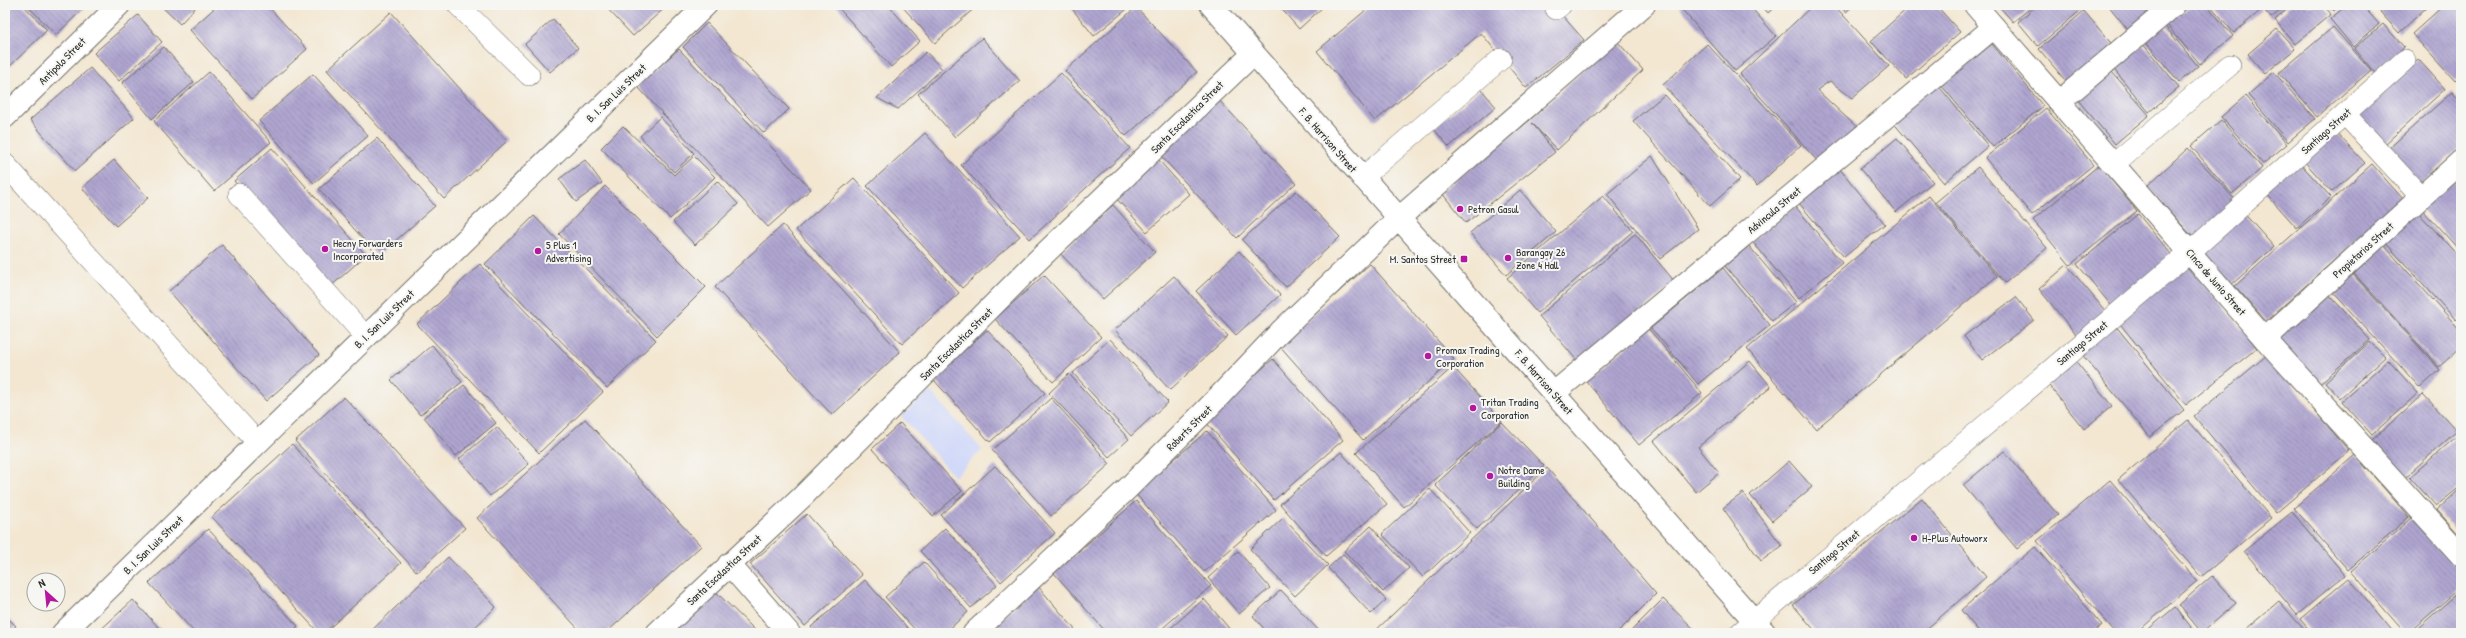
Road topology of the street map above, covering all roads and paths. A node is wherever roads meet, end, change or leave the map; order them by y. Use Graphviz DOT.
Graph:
graph roads {
  1 [pos="119,5"];
  2 [pos="458,5"];
  3 [pos="706,5"];
  4 [pos="1211,5"];
  5 [pos="1644,5"];
  6 [pos="1975,5"];
  7 [pos="2174,5"];
  8 [pos="1994,27"];
  9 [pos="1253,54"];
  10 [pos="1501,58"];
  11 [pos="2405,60"];
  12 [pos="2230,65"];
  13 [pos="529,75"];
  14 [pos="2059,102"];
  15 [pos="2345,114"];
  16 [pos="5,118"];
  17 [pos="2461,161"];
  18 [pos="5,164"];
  19 [pos="2114,164"];
  20 [pos="1362,178"];
  21 [pos="239,194"];
  22 [pos="2421,197"];
  23 [pos="1399,218"];
  24 [pos="2190,252"];
  25 [pos="366,337"];
  26 [pos="2265,339"];
  27 [pos="1554,393"];
  28 [pos="258,443"];
  29 [pos="2461,555"];
  30 [pos="729,564"];
  31 [pos="1753,629"];
  32 [pos="63,633"];
  33 [pos="657,633"];
  34 [pos="789,633"];
  35 [pos="974,633"];
  1 -- 16 [label="street, Antipolo Street"];
  2 -- 13 [label="lane"];
  3 -- 25 [label="street, B. I. San Luis Street"];
  4 -- 9 [label="street, F. B. Harrison Street"];
  5 -- 23 [label="street"];
  6 -- 8 [label="street, Cinco de Junio Street"];
  7 -- 14 [label="street"];
  8 -- 14 [label="street, Cinco de Junio Street"];
  8 -- 27 [label="street, Advincula Street"];
  9 -- 20 [label="street, F. B. Harrison Street"];
  9 -- 30 [label="street, Santa Escolastica Street"];
  10 -- 20 [label="lane"];
  11 -- 15 [label="lane, Santiago Street"];
  12 -- 19 [label="lane"];
  14 -- 19 [label="street, Cinco de Junio Street"];
  15 -- 22 [label="lane"];
  15 -- 24 [label="lane, Santiago Street"];
  17 -- 22 [label="street, Propietarios Street"];
  18 -- 28 [label="lane"];
  19 -- 24 [label="street, Cinco de Junio Street"];
  20 -- 23 [label="street, F. B. Harrison Street"];
  21 -- 25 [label="lane"];
  22 -- 26 [label="street, Propietarios Street"];
  23 -- 27 [label="street, F. B. Harrison Street"];
  23 -- 35 [label="street, Roberts Street"];
  24 -- 26 [label="street, Cinco de Junio Street"];
  24 -- 31 [label="lane, Santiago Street"];
  25 -- 28 [label="street, B. I. San Luis Street"];
  26 -- 29 [label="street, Cinco de Junio Street"];
  27 -- 31 [label="street, F. B. Harrison Street"];
  28 -- 32 [label="street, B. I. San Luis Street"];
  30 -- 33 [label="street, Santa Escolastica Street"];
  30 -- 34 [label="street"];
}
